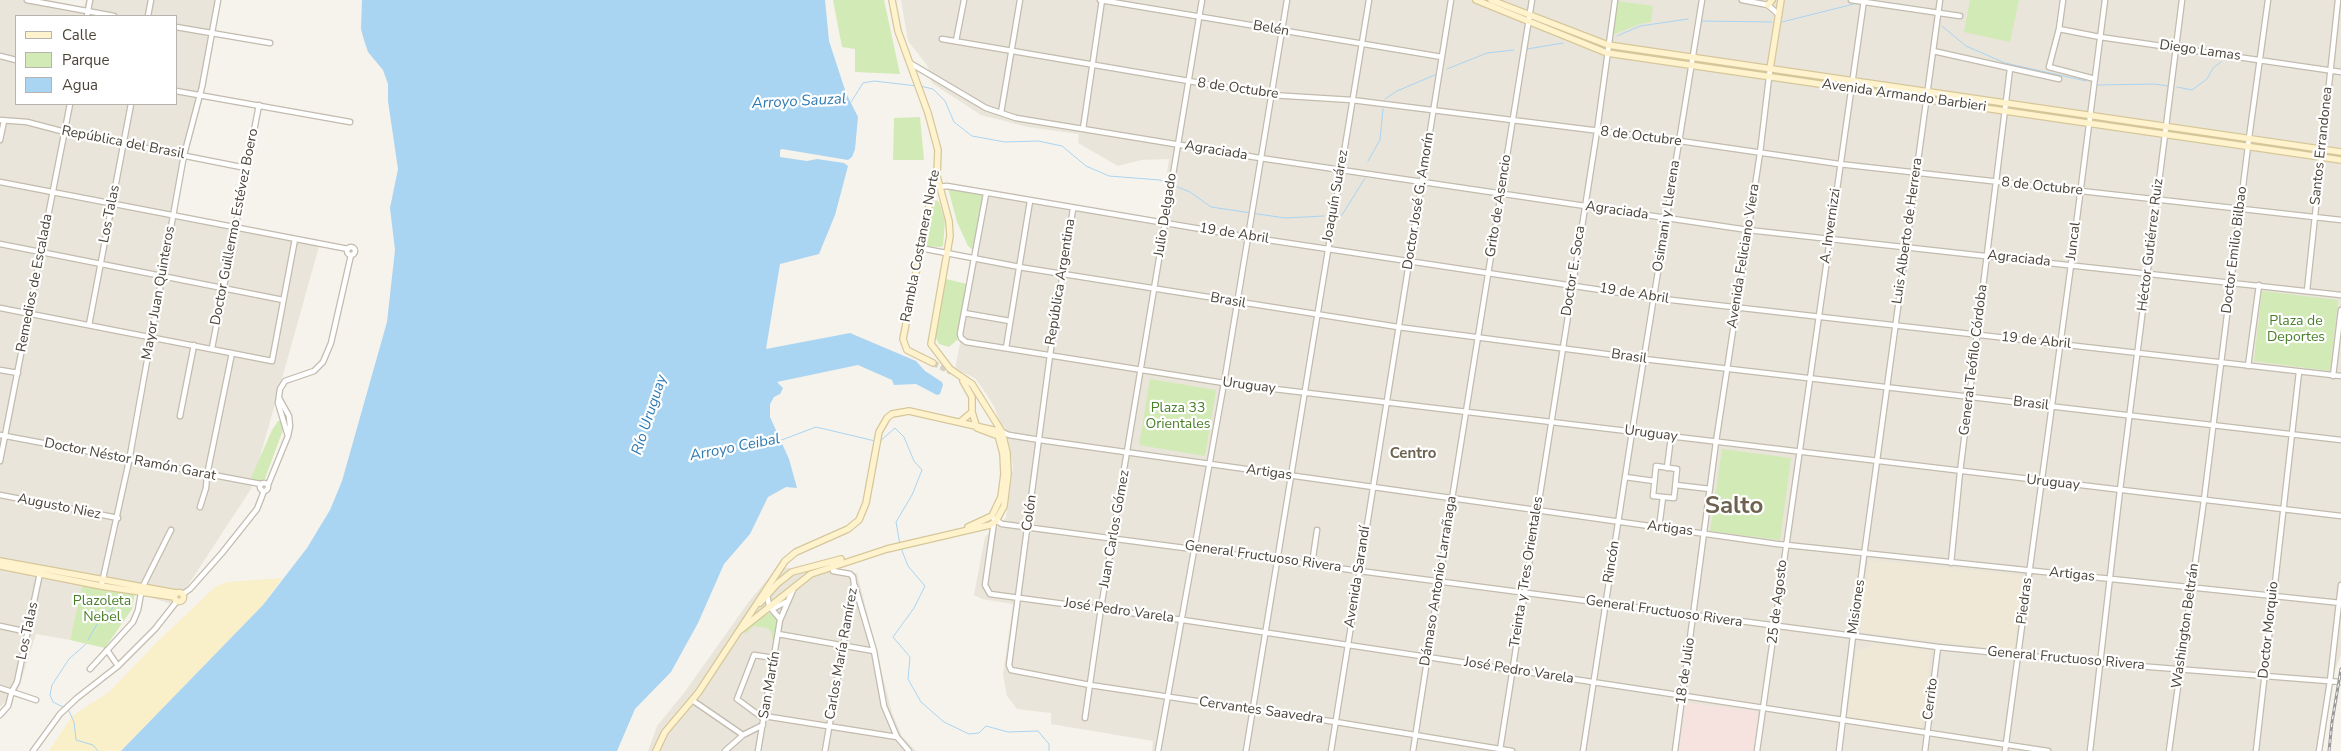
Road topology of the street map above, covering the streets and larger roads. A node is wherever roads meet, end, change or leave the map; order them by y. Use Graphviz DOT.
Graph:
graph roads {
  1 [pos="27,0"];
  2 [pos="90,0"];
  3 [pos="151,0"];
  4 [pos="218,0"];
  5 [pos="892,0"];
  6 [pos="964,0"];
  7 [pos="1020,0"];
  8 [pos="1101,0"];
  9 [pos="1202,0"];
  10 [pos="1287,0"];
  11 [pos="1369,0"];
  12 [pos="1451,0"];
  13 [pos="1476,0"];
  14 [pos="1491,0"];
  15 [pos="1532,0"];
  16 [pos="1615,0"];
  17 [pos="1702,0"];
  18 [pos="1742,0"];
  19 [pos="1781,0"];
  20 [pos="1851,0"];
  21 [pos="1940,0"];
  22 [pos="2063,0"];
  23 [pos="2106,0"];
  24 [pos="2182,0"];
  25 [pos="2268,0"];
  26 [pos="2338,0"];
  27 [pos="1864,1"];
  28 [pos="1770,3"];
  29 [pos="1938,13"];
  30 [pos="87,14"];
  31 [pos="100,15"];
  32 [pos="148,15"];
  33 [pos="1779,15"];
  34 [pos="1960,16"];
  35 [pos="1199,17"];
  36 [pos="1530,17"];
  37 [pos="178,27"];
  38 [pos="2059,29"];
  39 [pos="212,32"];
  40 [pos="1282,32"];
  41 [pos="2100,37"];
  42 [pos="942,39"];
  43 [pos="956,41"];
  44 [pos="270,43"];
  45 [pos="1362,43"];
  46 [pos="1608,45"];
  47 [pos="2177,47"];
  48 [pos="1011,51"];
  49 [pos="1933,51"];
  50 [pos="1607,52"];
  51 [pos="0,56"];
  52 [pos="1442,57"];
  53 [pos="1692,59"];
  54 [pos="15,60"];
  55 [pos="2260,60"];
  56 [pos="909,62"];
  57 [pos="1092,66"];
  58 [pos="1691,66"];
  59 [pos="1770,69"];
  60 [pos="2010,70"];
  61 [pos="2329,70"];
  62 [pos="2341,72"];
  63 [pos="1770,77"];
  64 [pos="2095,78"];
  65 [pos="2059,79"];
  66 [pos="1852,81"];
  67 [pos="1188,82"];
  68 [pos="1851,89"];
  69 [pos="178,91"];
  70 [pos="1928,92"];
  71 [pos="199,94"];
  72 [pos="1271,95"];
  73 [pos="1927,99"];
  74 [pos="1352,100"];
  75 [pos="2005,102"];
  76 [pos="70,105"];
  77 [pos="131,105"];
  78 [pos="259,105"];
  79 [pos="1434,110"];
  80 [pos="2004,110"];
  81 [pos="1001,113"];
  82 [pos="2091,115"];
  83 [pos="2,120"];
  84 [pos="1512,120"];
  85 [pos="350,122"];
  86 [pos="2090,122"];
  87 [pos="2166,125"];
  88 [pos="1084,129"];
  89 [pos="1597,131"];
  90 [pos="65,132"];
  91 [pos="2164,134"];
  92 [pos="2249,138"];
  93 [pos="0,140"];
  94 [pos="1680,141"];
  95 [pos="124,143"];
  96 [pos="1177,144"];
  97 [pos="2248,145"];
  98 [pos="2321,148"];
  99 [pos="2341,152"];
  100 [pos="1760,153"];
  101 [pos="184,155"];
  102 [pos="2320,156"];
  103 [pos="1260,158"];
  104 [pos="2341,160"];
  105 [pos="1839,164"];
  106 [pos="246,168"];
  107 [pos="1341,170"];
  108 [pos="1917,171"];
  109 [pos="937,176"];
  110 [pos="0,182"];
  111 [pos="1995,182"];
  112 [pos="1422,184"];
  113 [pos="939,186"];
  114 [pos="932,190"];
  115 [pos="53,192"];
  116 [pos="2080,192"];
  117 [pos="986,194"];
  118 [pos="1501,194"];
  119 [pos="2156,199"];
  120 [pos="1030,201"];
  121 [pos="929,202"];
  122 [pos="944,202"];
  123 [pos="112,203"];
  124 [pos="1585,207"];
  125 [pos="1073,209"];
  126 [pos="2240,209"];
  127 [pos="174,215"];
  128 [pos="2315,217"];
  129 [pos="1667,219"];
  130 [pos="2341,220"];
  131 [pos="1164,224"];
  132 [pos="235,227"];
  133 [pos="1748,230"];
  134 [pos="1248,237"];
  135 [pos="295,239"];
  136 [pos="1829,240"];
  137 [pos="0,244"];
  138 [pos="1906,246"];
  139 [pos="920,248"];
  140 [pos="1327,248"];
  141 [pos="41,252"];
  142 [pos="947,253"];
  143 [pos="1987,256"];
  144 [pos="975,259"];
  145 [pos="1410,260"];
  146 [pos="100,264"];
  147 [pos="2072,265"];
  148 [pos="1019,267"];
  149 [pos="1489,272"];
  150 [pos="2147,273"];
  151 [pos="1063,274"];
  152 [pos="162,276"];
  153 [pos="2231,283"];
  154 [pos="1572,284"];
  155 [pos="2259,286"];
  156 [pos="224,288"];
  157 [pos="1154,289"];
  158 [pos="2307,291"];
  159 [pos="2341,295"];
  160 [pos="1654,298"];
  161 [pos="283,300"];
  162 [pos="1238,303"];
  163 [pos="0,308"];
  164 [pos="1736,308"];
  165 [pos="2341,310"];
  166 [pos="964,313"];
  167 [pos="29,314"];
  168 [pos="1316,315"];
  169 [pos="1818,317"];
  170 [pos="1010,321"];
  171 [pos="89,325"];
  172 [pos="1896,325"];
  173 [pos="1398,327"];
  174 [pos="1976,334"];
  175 [pos="152,337"];
  176 [pos="1479,337"];
  177 [pos="2060,344"];
  178 [pos="194,345"];
  179 [pos="1562,347"];
  180 [pos="212,348"];
  181 [pos="1006,348"];
  182 [pos="2138,352"];
  183 [pos="232,353"];
  184 [pos="1050,355"];
  185 [pos="1644,359"];
  186 [pos="933,362"];
  187 [pos="2220,364"];
  188 [pos="2248,366"];
  189 [pos="1727,368"];
  190 [pos="0,370"];
  191 [pos="1141,370"];
  192 [pos="2299,372"];
  193 [pos="18,373"];
  194 [pos="2333,376"];
  195 [pos="2341,376"];
  196 [pos="1809,378"];
  197 [pos="963,382"];
  198 [pos="1224,383"];
  199 [pos="1887,388"];
  200 [pos="1304,392"];
  201 [pos="1969,397"];
  202 [pos="1385,402"];
  203 [pos="2052,407"];
  204 [pos="972,412"];
  205 [pos="1466,412"];
  206 [pos="2130,415"];
  207 [pos="180,416"];
  208 [pos="960,422"];
  209 [pos="1550,422"];
  210 [pos="2212,424"];
  211 [pos="978,428"];
  212 [pos="1632,432"];
  213 [pos="1001,434"];
  214 [pos="2291,434"];
  215 [pos="2,436"];
  216 [pos="1670,437"];
  217 [pos="1040,440"];
  218 [pos="2341,440"];
  219 [pos="1716,442"];
  220 [pos="1128,452"];
  221 [pos="1798,453"];
  222 [pos="129,460"];
  223 [pos="0,462"];
  224 [pos="1877,462"];
  225 [pos="1210,464"];
  226 [pos="1667,468"];
  227 [pos="1960,472"];
  228 [pos="207,475"];
  229 [pos="1290,476"];
  230 [pos="1625,477"];
  231 [pos="1654,481"];
  232 [pos="2041,481"];
  233 [pos="264,484"];
  234 [pos="1676,484"];
  235 [pos="1372,487"];
  236 [pos="1710,489"];
  237 [pos="2120,490"];
  238 [pos="0,495"];
  239 [pos="1663,497"];
  240 [pos="1452,499"];
  241 [pos="2204,500"];
  242 [pos="200,507"];
  243 [pos="2282,510"];
  244 [pos="1537,512"];
  245 [pos="2341,516"];
  246 [pos="118,518"];
  247 [pos="993,521"];
  248 [pos="1618,523"];
  249 [pos="1028,526"];
  250 [pos="1659,528"];
  251 [pos="171,530"];
  252 [pos="1317,530"];
  253 [pos="1704,534"];
  254 [pos="1113,537"];
  255 [pos="1785,544"];
  256 [pos="1195,548"];
  257 [pos="878,552"];
  258 [pos="1864,554"];
  259 [pos="1278,560"];
  260 [pos="0,561"];
  261 [pos="1951,563"];
  262 [pos="1312,564"];
  263 [pos="0,566"];
  264 [pos="1359,570"];
  265 [pos="40,571"];
  266 [pos="834,571"];
  267 [pos="2028,571"];
  268 [pos="2110,579"];
  269 [pos="1439,582"];
  270 [pos="102,584"];
  271 [pos="796,584"];
  272 [pos="854,584"];
  273 [pos="768,585"];
  274 [pos="2341,585"];
  275 [pos="2190,588"];
  276 [pos="142,590"];
  277 [pos="1524,593"];
  278 [pos="183,594"];
  279 [pos="766,595"];
  280 [pos="2272,596"];
  281 [pos="176,597"];
  282 [pos="1019,598"];
  283 [pos="786,602"];
  284 [pos="2340,603"];
  285 [pos="1605,604"];
  286 [pos="771,607"];
  287 [pos="1101,608"];
  288 [pos="752,615"];
  289 [pos="1693,616"];
  290 [pos="780,620"];
  291 [pos="1183,620"];
  292 [pos="0,626"];
  293 [pos="1775,627"];
  294 [pos="28,632"];
  295 [pos="778,634"];
  296 [pos="1266,634"];
  297 [pos="1853,636"];
  298 [pos="842,645"];
  299 [pos="1348,645"];
  300 [pos="1938,647"];
  301 [pos="107,650"];
  302 [pos="874,651"];
  303 [pos="2018,655"];
  304 [pos="1427,657"];
  305 [pos="774,658"];
  306 [pos="2100,663"];
  307 [pos="118,666"];
  308 [pos="2180,669"];
  309 [pos="90,670"];
  310 [pos="1012,670"];
  311 [pos="1512,670"];
  312 [pos="2264,675"];
  313 [pos="2330,681"];
  314 [pos="1593,682"];
  315 [pos="2341,682"];
  316 [pos="1090,685"];
  317 [pos="0,688"];
  318 [pos="12,691"];
  319 [pos="1169,697"];
  320 [pos="1682,697"];
  321 [pos="36,700"];
  322 [pos="692,700"];
  323 [pos="1763,708"];
  324 [pos="1252,709"];
  325 [pos="0,715"];
  326 [pos="764,718"];
  327 [pos="1086,718"];
  328 [pos="1844,721"];
  329 [pos="1336,722"];
  330 [pos="763,725"];
  331 [pos="829,727"];
  332 [pos="1927,732"];
  333 [pos="743,735"];
  334 [pos="1416,735"];
  335 [pos="897,737"];
  336 [pos="2005,744"];
  337 [pos="1500,750"];
  338 [pos="32,751"];
  339 [pos="656,751"];
  340 [pos="725,751"];
  341 [pos="758,751"];
  342 [pos="825,751"];
  343 [pos="909,751"];
  344 [pos="1158,751"];
  345 [pos="1246,751"];
  346 [pos="1331,751"];
  347 [pos="1414,751"];
  348 [pos="1512,751"];
  349 [pos="1583,751"];
  350 [pos="1675,751"];
  351 [pos="1757,751"];
  352 [pos="1839,751"];
  353 [pos="1925,751"];
  354 [pos="2004,751"];
  355 [pos="2048,751"];
  356 [pos="2090,751"];
  357 [pos="2169,751"];
  358 [pos="2256,751"];
  359 [pos="2319,751"];
  1 -- 30 [label="street"];
  2 -- 30 [label="street"];
  3 -- 32 [label="street"];
  4 -- 39 [label="street, Mayor Juan Quinteros"];
  5 -- 56 [label="street, Rambla Costanera Norte"];
  6 -- 43 [label="street"];
  7 -- 48 [label="street"];
  8 -- 35 [label="street, Belén"];
  8 -- 57 [label="street"];
  9 -- 35 [label="street, Julio Delgado"];
  10 -- 40 [label="street"];
  11 -- 45 [label="street, Joaquín Suárez"];
  12 -- 52 [label="street, Doctor José G. Amorín"];
  13 -- 36 [label="street, Avenida Armando Barbieri"];
  14 -- 36 [label="street, Avenida Armando Barbieri"];
  15 -- 36 [label="street, Grito de Asencio"];
  16 -- 46 [label="street, Doctor E. Soca"];
  17 -- 53 [label="street, Osimani y Llerena"];
  18 -- 28 [label="street"];
  19 -- 33 [label="street"];
  20 -- 27 [label="street"];
  21 -- 29 [label="street, Luis Alberto de Herrera"];
  22 -- 38 [label="street"];
  23 -- 41 [label="street, Juncal"];
  24 -- 47 [label="street, Héctor Gutiérrez Ruiz"];
  25 -- 55 [label="street, Doctor Emilio Bilbao"];
  26 -- 61 [label="street, Santos Errandonea"];
  27 -- 29 [label="street"];
  27 -- 66 [label="street, A. Invernizzi"];
  28 -- 33 [label="street"];
  29 -- 34 [label="street"];
  29 -- 49 [label="street, Luis Alberto de Herrera"];
  30 -- 31 [label="street"];
  33 -- 59 [label="street"];
  35 -- 40 [label="street, Belén"];
  35 -- 67 [label="street, Julio Delgado"];
  36 -- 46 [label="street, Avenida Armando Barbieri"];
  36 -- 50 [label="street, Avenida Armando Barbieri"];
  36 -- 84 [label="street, Grito de Asencio"];
  37 -- 39 [label="street"];
  38 -- 41 [label="street, Diego Lamas"];
  38 -- 64 [label="street"];
  39 -- 44 [label="street"];
  39 -- 71 [label="street, Mayor Juan Quinteros"];
  40 -- 45 [label="street, Belén"];
  40 -- 72 [label="street"];
  41 -- 47 [label="street, Diego Lamas"];
  41 -- 64 [label="street, Juncal"];
  42 -- 43 [label="street, 8 de Octubre"];
  43 -- 48 [label="street, 8 de Octubre"];
  45 -- 52 [label="street, Belén"];
  45 -- 74 [label="street, Joaquín Suárez"];
  46 -- 50 [label="street, Doctor E. Soca"];
  46 -- 53 [label="street, Avenida Armando Barbieri"];
  47 -- 55 [label="street, Diego Lamas"];
  47 -- 87 [label="street, Héctor Gutiérrez Ruiz"];
  48 -- 57 [label="street, 8 de Octubre"];
  48 -- 81 [label="street"];
  49 -- 60 [label="street"];
  49 -- 70 [label="street, Luis Alberto de Herrera"];
  50 -- 58 [label="street, Avenida Armando Barbieri"];
  50 -- 89 [label="street, Doctor E. Soca"];
  51 -- 54 [label="street"];
  52 -- 79 [label="street, Doctor José G. Amorín"];
  53 -- 58 [label="street, Osimani y Llerena"];
  53 -- 59 [label="street, Avenida Armando Barbieri"];
  55 -- 61 [label="street, Diego Lamas"];
  55 -- 92 [label="street, Doctor Emilio Bilbao"];
  56 -- 81 [label="street, Agraciada"];
  56 -- 109 [label="street, Rambla Costanera Norte"];
  57 -- 67 [label="street, 8 de Octubre"];
  57 -- 88 [label="street"];
  58 -- 63 [label="street, Avenida Armando Barbieri"];
  58 -- 94 [label="street, Osimani y Llerena"];
  59 -- 63 [label="street, Avenida Feliciano Viera"];
  59 -- 66 [label="street, Avenida Armando Barbieri"];
  60 -- 65 [label="street"];
  60 -- 75 [label="street, General Teófilo Córdoba"];
  61 -- 62 [label="street, Diego Lamas"];
  61 -- 98 [label="street, Santos Errandonea"];
  63 -- 68 [label="street, Avenida Armando Barbieri"];
  63 -- 100 [label="street, Avenida Feliciano Viera"];
  64 -- 82 [label="street, Juncal"];
  66 -- 68 [label="street, A. Invernizzi"];
  66 -- 70 [label="street, Avenida Armando Barbieri"];
  67 -- 72 [label="street, 8 de Octubre"];
  67 -- 96 [label="street, Julio Delgado"];
  68 -- 73 [label="street, Avenida Armando Barbieri"];
  68 -- 105 [label="street, A. Invernizzi"];
  69 -- 71 [label="street"];
  70 -- 73 [label="street, Luis Alberto de Herrera"];
  70 -- 75 [label="street, Avenida Armando Barbieri"];
  71 -- 78 [label="street"];
  71 -- 101 [label="street, Mayor Juan Quinteros"];
  72 -- 74 [label="street, 8 de Octubre"];
  72 -- 103 [label="street"];
  73 -- 80 [label="street, Avenida Armando Barbieri"];
  73 -- 108 [label="street, Luis Alberto de Herrera"];
  74 -- 79 [label="street, 8 de Octubre"];
  74 -- 107 [label="street, Joaquín Suárez"];
  75 -- 80 [label="street, General Teófilo Córdoba"];
  75 -- 82 [label="street, Avenida Armando Barbieri"];
  76 -- 90 [label="street, Remedios de Escalada"];
  77 -- 95 [label="street, Los Talas"];
  78 -- 85 [label="street"];
  78 -- 106 [label="street, Doctor Guillermo Estévez Boero"];
  79 -- 84 [label="street, 8 de Octubre"];
  79 -- 112 [label="street, Doctor José G. Amorín"];
  80 -- 86 [label="street, Avenida Armando Barbieri"];
  80 -- 111 [label="street, General Teófilo Córdoba"];
  81 -- 88 [label="street, Agraciada"];
  82 -- 86 [label="street, Juncal"];
  82 -- 87 [label="street, Avenida Armando Barbieri"];
  83 -- 90 [label="street, República del Brasil"];
  83 -- 93 [label="street"];
  84 -- 89 [label="street, 8 de Octubre"];
  84 -- 118 [label="street, Grito de Asencio"];
  86 -- 91 [label="street, Avenida Armando Barbieri"];
  86 -- 116 [label="street, Juncal"];
  87 -- 91 [label="street, Héctor Gutiérrez Ruiz"];
  87 -- 92 [label="street, Avenida Armando Barbieri"];
  88 -- 96 [label="street, Agraciada"];
  89 -- 94 [label="street, 8 de Octubre"];
  89 -- 124 [label="street, Doctor E. Soca"];
  90 -- 95 [label="street, República del Brasil"];
  90 -- 115 [label="street, Remedios de Escalada"];
  91 -- 97 [label="street, Avenida Armando Barbieri"];
  91 -- 119 [label="street, Héctor Gutiérrez Ruiz"];
  92 -- 97 [label="street, Doctor Emilio Bilbao"];
  92 -- 98 [label="street, Avenida Armando Barbieri"];
  94 -- 100 [label="street, 8 de Octubre"];
  94 -- 129 [label="street, Osimani y Llerena"];
  95 -- 101 [label="street, República del Brasil"];
  95 -- 123 [label="street, Los Talas"];
  96 -- 103 [label="street, Agraciada"];
  96 -- 131 [label="street, Julio Delgado"];
  97 -- 102 [label="street, Avenida Armando Barbieri"];
  97 -- 126 [label="street, Doctor Emilio Bilbao"];
  98 -- 99 [label="street, Avenida Armando Barbieri"];
  98 -- 102 [label="street, Santos Errandonea"];
  100 -- 105 [label="street, 8 de Octubre"];
  100 -- 133 [label="street, Avenida Feliciano Viera"];
  101 -- 106 [label="street, República del Brasil"];
  101 -- 127 [label="street, Mayor Juan Quinteros"];
  102 -- 104 [label="street, Avenida Armando Barbieri"];
  102 -- 128 [label="street, Santos Errandonea"];
  103 -- 107 [label="street, Agraciada"];
  103 -- 134 [label="street"];
  105 -- 108 [label="street, 8 de Octubre"];
  105 -- 136 [label="street, A. Invernizzi"];
  106 -- 132 [label="street, Doctor Guillermo Estévez Boero"];
  107 -- 112 [label="street, Agraciada"];
  107 -- 140 [label="street, Joaquín Suárez"];
  108 -- 111 [label="street, 8 de Octubre"];
  108 -- 138 [label="street, Luis Alberto de Herrera"];
  109 -- 113 [label="street"];
  109 -- 114 [label="street, Rambla Costanera Norte"];
  110 -- 115 [label="street"];
  111 -- 116 [label="street, 8 de Octubre"];
  111 -- 143 [label="street, General Teófilo Córdoba"];
  112 -- 118 [label="street, Agraciada"];
  112 -- 145 [label="street, Doctor José G. Amorín"];
  113 -- 114 [label="street"];
  113 -- 117 [label="street, 19 de Abril"];
  113 -- 122 [label="street"];
  114 -- 121 [label="street, Rambla Costanera Norte"];
  115 -- 123 [label="street"];
  115 -- 141 [label="street, Remedios de Escalada"];
  116 -- 119 [label="street, 8 de Octubre"];
  116 -- 147 [label="street, Juncal"];
  117 -- 120 [label="street, 19 de Abril"];
  117 -- 144 [label="street"];
  118 -- 124 [label="street, Agraciada"];
  118 -- 149 [label="street, Grito de Asencio"];
  119 -- 126 [label="street, 8 de Octubre"];
  119 -- 150 [label="street, Héctor Gutiérrez Ruiz"];
  120 -- 125 [label="street, 19 de Abril"];
  120 -- 148 [label="street"];
  121 -- 122 [label="street"];
  121 -- 139 [label="street, Rambla Costanera Norte"];
  122 -- 142 [label="street"];
  123 -- 127 [label="street"];
  123 -- 146 [label="street, Los Talas"];
  124 -- 129 [label="street, Agraciada"];
  124 -- 154 [label="street, Doctor E. Soca"];
  125 -- 131 [label="street, 19 de Abril"];
  125 -- 151 [label="street, República Argentina"];
  126 -- 128 [label="street, 8 de Octubre"];
  126 -- 153 [label="street, Doctor Emilio Bilbao"];
  127 -- 132 [label="street"];
  127 -- 152 [label="street, Mayor Juan Quinteros"];
  128 -- 130 [label="street, 8 de Octubre"];
  128 -- 158 [label="street, Santos Errandonea"];
  129 -- 133 [label="street, Agraciada"];
  129 -- 160 [label="street, Osimani y Llerena"];
  131 -- 134 [label="street, 19 de Abril"];
  131 -- 157 [label="street, Julio Delgado"];
  132 -- 135 [label="street"];
  132 -- 156 [label="street, Doctor Guillermo Estévez Boero"];
  133 -- 136 [label="street, Agraciada"];
  133 -- 164 [label="street, Avenida Feliciano Viera"];
  134 -- 140 [label="street, 19 de Abril"];
  134 -- 162 [label="street"];
  135 -- 161 [label="street"];
  135 -- 233 [label="street"];
  136 -- 138 [label="street, Agraciada"];
  136 -- 169 [label="street, A. Invernizzi"];
  137 -- 141 [label="street"];
  138 -- 143 [label="street, Agraciada"];
  138 -- 172 [label="street, Luis Alberto de Herrera"];
  139 -- 142 [label="street, Brasil"];
  139 -- 186 [label="street, Rambla Costanera Norte"];
  140 -- 145 [label="street, 19 de Abril"];
  140 -- 168 [label="street, Joaquín Suárez"];
  141 -- 146 [label="street"];
  141 -- 167 [label="street, Remedios de Escalada"];
  142 -- 144 [label="street, Brasil"];
  142 -- 213 [label="street"];
  143 -- 147 [label="street, Agraciada"];
  143 -- 174 [label="street, General Teófilo Córdoba"];
  144 -- 148 [label="street, Brasil"];
  144 -- 166 [label="street"];
  145 -- 149 [label="street, 19 de Abril"];
  145 -- 173 [label="street, Doctor José G. Amorín"];
  146 -- 152 [label="street"];
  146 -- 171 [label="street, Los Talas"];
  147 -- 150 [label="street, Agraciada"];
  147 -- 177 [label="street, Juncal"];
  148 -- 151 [label="street, Brasil"];
  148 -- 170 [label="street"];
  149 -- 154 [label="street, 19 de Abril"];
  149 -- 176 [label="street, Grito de Asencio"];
  150 -- 153 [label="street, Agraciada"];
  150 -- 182 [label="street, Héctor Gutiérrez Ruiz"];
  151 -- 157 [label="street, Brasil"];
  151 -- 184 [label="street, República Argentina"];
  152 -- 156 [label="street"];
  152 -- 175 [label="street, Mayor Juan Quinteros"];
  153 -- 155 [label="street, Agraciada"];
  153 -- 187 [label="street, Doctor Emilio Bilbao"];
  154 -- 160 [label="street, 19 de Abril"];
  154 -- 179 [label="street, Doctor E. Soca"];
  155 -- 158 [label="street, Agraciada"];
  155 -- 188 [label="street"];
  156 -- 161 [label="street"];
  156 -- 180 [label="street, Doctor Guillermo Estévez Boero"];
  157 -- 162 [label="street, Brasil"];
  157 -- 191 [label="street, Julio Delgado"];
  158 -- 159 [label="street, Agraciada"];
  160 -- 164 [label="street, 19 de Abril"];
  160 -- 185 [label="street, Osimani y Llerena"];
  161 -- 183 [label="street"];
  162 -- 168 [label="street, Brasil"];
  162 -- 198 [label="street"];
  163 -- 167 [label="street"];
  164 -- 169 [label="street, 19 de Abril"];
  164 -- 189 [label="street, Avenida Feliciano Viera"];
  165 -- 194 [label="street"];
  166 -- 170 [label="street"];
  166 -- 181 [label="street, Uruguay"];
  167 -- 171 [label="street"];
  167 -- 193 [label="street, Remedios de Escalada"];
  168 -- 173 [label="street, Brasil"];
  168 -- 200 [label="street, Joaquín Suárez"];
  169 -- 172 [label="street, 19 de Abril"];
  169 -- 196 [label="street, A. Invernizzi"];
  170 -- 181 [label="street"];
  171 -- 175 [label="street"];
  172 -- 174 [label="street, 19 de Abril"];
  172 -- 199 [label="street, Luis Alberto de Herrera"];
  173 -- 176 [label="street, Brasil"];
  173 -- 202 [label="street, Doctor José G. Amorín"];
  174 -- 177 [label="street, 19 de Abril"];
  174 -- 201 [label="street, General Teófilo Córdoba"];
  175 -- 178 [label="street"];
  175 -- 222 [label="street, Mayor Juan Quinteros"];
  176 -- 179 [label="street, Brasil"];
  176 -- 205 [label="street, Grito de Asencio"];
  177 -- 182 [label="street, 19 de Abril"];
  177 -- 203 [label="street, Juncal"];
  178 -- 180 [label="street"];
  178 -- 207 [label="street"];
  179 -- 185 [label="street, Brasil"];
  179 -- 209 [label="street, Doctor E. Soca"];
  180 -- 183 [label="street"];
  181 -- 184 [label="street, Uruguay"];
  182 -- 187 [label="street, 19 de Abril"];
  182 -- 206 [label="street, Héctor Gutiérrez Ruiz"];
  183 -- 228 [label="street"];
  184 -- 191 [label="street, Uruguay"];
  184 -- 217 [label="street, Colón"];
  185 -- 189 [label="street, Brasil"];
  185 -- 212 [label="street, Osimani y Llerena"];
  187 -- 188 [label="street, 19 de Abril"];
  187 -- 210 [label="street, Doctor Emilio Bilbao"];
  188 -- 192 [label="street, 19 de Abril"];
  189 -- 196 [label="street, Brasil"];
  189 -- 219 [label="street, Avenida Feliciano Viera"];
  190 -- 193 [label="street"];
  191 -- 198 [label="street, Uruguay"];
  191 -- 220 [label="street, Juan Carlos Gómez"];
  192 -- 194 [label="street, 19 de Abril"];
  192 -- 214 [label="street"];
  193 -- 215 [label="street, Remedios de Escalada"];
  194 -- 195 [label="street, 19 de Abril"];
  196 -- 199 [label="street, Brasil"];
  196 -- 221 [label="street, A. Invernizzi"];
  197 -- 204 [label="street"];
  198 -- 200 [label="street, Uruguay"];
  198 -- 225 [label="street"];
  199 -- 201 [label="street, Brasil"];
  199 -- 224 [label="street, Luis Alberto de Herrera"];
  200 -- 202 [label="street, Uruguay"];
  200 -- 229 [label="street, Joaquín Suárez"];
  201 -- 203 [label="street, Brasil"];
  201 -- 227 [label="street, General Teófilo Córdoba"];
  202 -- 205 [label="street, Uruguay"];
  202 -- 235 [label="street, Avenida Sarandí"];
  203 -- 206 [label="street, Brasil"];
  203 -- 232 [label="street, Juncal"];
  204 -- 208 [label="street"];
  204 -- 211 [label="street"];
  205 -- 209 [label="street, Uruguay"];
  205 -- 240 [label="street, Dámaso Antonio Larrañaga"];
  206 -- 210 [label="street, Brasil"];
  206 -- 237 [label="street, Héctor Gutiérrez Ruiz"];
  208 -- 211 [label="street"];
  208 -- 273 [label="street"];
  209 -- 212 [label="street, Uruguay"];
  209 -- 244 [label="street, Treinta y Tres Orientales"];
  210 -- 214 [label="street, Brasil"];
  210 -- 241 [label="street, Doctor Emilio Bilbao"];
  211 -- 213 [label="street"];
  212 -- 216 [label="street, Uruguay"];
  212 -- 230 [label="street, Rincón"];
  213 -- 217 [label="street, Artigas"];
  213 -- 247 [label="street"];
  214 -- 218 [label="street, Brasil"];
  214 -- 243 [label="street"];
  215 -- 222 [label="street, Doctor Néstor Ramón Garat"];
  215 -- 223 [label="street, Remedios de Escalada"];
  216 -- 219 [label="street, Uruguay"];
  216 -- 226 [label="street"];
  217 -- 220 [label="street, Artigas"];
  217 -- 249 [label="street, Colón"];
  219 -- 221 [label="street, Uruguay"];
  219 -- 236 [label="street, 18 de Julio"];
  220 -- 225 [label="street, Artigas"];
  220 -- 254 [label="street, Juan Carlos Gómez"];
  221 -- 224 [label="street, Uruguay"];
  221 -- 255 [label="street, 25 de Agosto"];
  222 -- 228 [label="street, Doctor Néstor Ramón Garat"];
  222 -- 246 [label="street, Mayor Juan Quinteros"];
  224 -- 227 [label="street, Uruguay"];
  224 -- 258 [label="street, Misiones"];
  225 -- 229 [label="street, Artigas"];
  225 -- 256 [label="street"];
  226 -- 231 [label="street"];
  226 -- 234 [label="street"];
  227 -- 232 [label="street, Uruguay"];
  227 -- 261 [label="street, General Teófilo Córdoba"];
  228 -- 233 [label="street, Doctor Néstor Ramón Garat"];
  228 -- 242 [label="street"];
  229 -- 235 [label="street, Artigas"];
  229 -- 259 [label="street, Joaquín Suárez"];
  230 -- 231 [label="street"];
  230 -- 248 [label="street, Rincón"];
  231 -- 239 [label="street"];
  232 -- 237 [label="street, Uruguay"];
  232 -- 267 [label="street, Piedras"];
  233 -- 278 [label="street"];
  234 -- 236 [label="street"];
  234 -- 239 [label="street"];
  235 -- 240 [label="street, Artigas"];
  235 -- 264 [label="street, Avenida Sarandí"];
  236 -- 253 [label="street, 18 de Julio"];
  237 -- 241 [label="street, Uruguay"];
  237 -- 268 [label="street, Héctor Gutiérrez Ruiz"];
  238 -- 246 [label="street, Augusto Niez"];
  239 -- 250 [label="street"];
  240 -- 244 [label="street, Artigas"];
  240 -- 269 [label="street, Dámaso Antonio Larrañaga"];
  241 -- 243 [label="street, Uruguay"];
  241 -- 275 [label="street, Washington Beltrán"];
  243 -- 245 [label="street, Uruguay"];
  243 -- 280 [label="street, Doctor Morquio"];
  244 -- 248 [label="street, Artigas"];
  244 -- 277 [label="street, Treinta y Tres Orientales"];
  246 -- 270 [label="street, Mayor Juan Quinteros"];
  247 -- 249 [label="street, General Fructuoso Rivera"];
  247 -- 257 [label="street"];
  247 -- 282 [label="street, José Pedro Varela"];
  248 -- 250 [label="street, Artigas"];
  248 -- 285 [label="street, Rincón"];
  249 -- 254 [label="street, General Fructuoso Rivera"];
  249 -- 282 [label="street, Colón"];
  250 -- 253 [label="street, Artigas"];
  251 -- 276 [label="street"];
  252 -- 262 [label="street"];
  253 -- 255 [label="street, Artigas"];
  253 -- 289 [label="street, 18 de Julio"];
  254 -- 256 [label="street, General Fructuoso Rivera"];
  254 -- 287 [label="street, Juan Carlos Gómez"];
  255 -- 258 [label="street, Artigas"];
  255 -- 293 [label="street, 25 de Agosto"];
  256 -- 259 [label="street, General Fructuoso Rivera"];
  256 -- 291 [label="street"];
  257 -- 271 [label="street"];
  257 -- 279 [label="street"];
  258 -- 261 [label="street, Artigas"];
  258 -- 297 [label="street, Misiones"];
  259 -- 262 [label="street, General Fructuoso Rivera"];
  259 -- 296 [label="street, Joaquín Suárez"];
  260 -- 265 [label="street"];
  261 -- 267 [label="street, Artigas"];
  262 -- 264 [label="street, General Fructuoso Rivera"];
  263 -- 265 [label="street"];
  264 -- 269 [label="street, General Fructuoso Rivera"];
  264 -- 299 [label="street, Avenida Sarandí"];
  265 -- 270 [label="street"];
  265 -- 294 [label="street, Los Talas"];
  266 -- 272 [label="street, Carlos María Ramírez"];
  267 -- 268 [label="street, Artigas"];
  267 -- 303 [label="street, Piedras"];
  268 -- 275 [label="street, Artigas"];
  268 -- 306 [label="street, Héctor Gutiérrez Ruiz"];
  269 -- 277 [label="street, General Fructuoso Rivera"];
  269 -- 304 [label="street, Dámaso Antonio Larrañaga"];
  270 -- 276 [label="street"];
  271 -- 283 [label="street, San Martín"];
  271 -- 286 [label="street"];
  272 -- 298 [label="street, Carlos María Ramírez"];
  272 -- 302 [label="street"];
  273 -- 279 [label="street"];
  273 -- 288 [label="street"];
  274 -- 284 [label="street"];
  275 -- 280 [label="street, Artigas"];
  275 -- 308 [label="street, Washington Beltrán"];
  276 -- 281 [label="street"];
  276 -- 301 [label="street"];
  277 -- 285 [label="street, General Fructuoso Rivera"];
  277 -- 311 [label="street, Treinta y Tres Orientales"];
  278 -- 281 [label="street"];
  279 -- 286 [label="street"];
  279 -- 288 [label="street"];
  280 -- 284 [label="street, Artigas"];
  280 -- 312 [label="street, Doctor Morquio"];
  281 -- 307 [label="street"];
  282 -- 287 [label="street, José Pedro Varela"];
  282 -- 310 [label="street, Colón"];
  283 -- 286 [label="street"];
  283 -- 290 [label="street, San Martín"];
  284 -- 313 [label="street"];
  285 -- 289 [label="street, General Fructuoso Rivera"];
  285 -- 314 [label="street, Rincón"];
  286 -- 288 [label="street"];
  286 -- 290 [label="street"];
  287 -- 291 [label="street, José Pedro Varela"];
  287 -- 316 [label="street, Juan Carlos Gómez"];
  288 -- 322 [label="street"];
  289 -- 293 [label="street, General Fructuoso Rivera"];
  289 -- 320 [label="street, 18 de Julio"];
  290 -- 295 [label="street, San Martín"];
  291 -- 296 [label="street, José Pedro Varela"];
  291 -- 319 [label="street"];
  292 -- 294 [label="street"];
  293 -- 297 [label="street, General Fructuoso Rivera"];
  293 -- 323 [label="street, 25 de Agosto"];
  294 -- 318 [label="street, Los Talas"];
  295 -- 298 [label="street"];
  295 -- 305 [label="street, San Martín"];
  296 -- 299 [label="street, José Pedro Varela"];
  296 -- 324 [label="street, Joaquín Suárez"];
  297 -- 300 [label="street, General Fructuoso Rivera"];
  297 -- 328 [label="street, Misiones"];
  298 -- 302 [label="street"];
  298 -- 331 [label="street, Carlos María Ramírez"];
  299 -- 304 [label="street, José Pedro Varela"];
  299 -- 329 [label="street, Avenida Sarandí"];
  300 -- 303 [label="street, General Fructuoso Rivera"];
  300 -- 332 [label="street, Cerrito"];
  301 -- 307 [label="street"];
  301 -- 309 [label="street"];
  302 -- 335 [label="street"];
  303 -- 306 [label="street, General Fructuoso Rivera"];
  303 -- 336 [label="street, Piedras"];
  304 -- 311 [label="street, José Pedro Varela"];
  304 -- 334 [label="street, Dámaso Antonio Larrañaga"];
  305 -- 326 [label="street, San Martín"];
  305 -- 326 [label="street"];
  306 -- 308 [label="street, General Fructuoso Rivera"];
  306 -- 356 [label="street, Héctor Gutiérrez Ruiz"];
  307 -- 338 [label="street"];
  308 -- 312 [label="street, General Fructuoso Rivera"];
  308 -- 357 [label="street, Washington Beltrán"];
  310 -- 316 [label="street, Cervantes Saavedra"];
  311 -- 314 [label="street, José Pedro Varela"];
  311 -- 337 [label="street, Treinta y Tres Orientales"];
  312 -- 313 [label="street, General Fructuoso Rivera"];
  312 -- 358 [label="street, Doctor Morquio"];
  313 -- 315 [label="street, General Fructuoso Rivera"];
  313 -- 359 [label="street"];
  314 -- 320 [label="street, José Pedro Varela"];
  314 -- 349 [label="street, Rincón"];
  316 -- 319 [label="street, Cervantes Saavedra"];
  316 -- 327 [label="street, Juan Carlos Gómez"];
  317 -- 318 [label="street"];
  318 -- 321 [label="street"];
  318 -- 325 [label="street, Los Talas"];
  319 -- 324 [label="street, Cervantes Saavedra"];
  319 -- 344 [label="street"];
  320 -- 323 [label="street, José Pedro Varela"];
  320 -- 350 [label="street, 18 de Julio"];
  322 -- 333 [label="street"];
  322 -- 339 [label="street"];
  323 -- 328 [label="street, José Pedro Varela"];
  323 -- 351 [label="street, 25 de Agosto"];
  324 -- 329 [label="street, Cervantes Saavedra"];
  324 -- 345 [label="street, Joaquín Suárez"];
  326 -- 330 [label="street, San Martín"];
  326 -- 331 [label="street"];
  328 -- 332 [label="street, José Pedro Varela"];
  328 -- 352 [label="street, Misiones"];
  329 -- 334 [label="street, Cervantes Saavedra"];
  329 -- 346 [label="street, Avenida Sarandí"];
  330 -- 333 [label="street"];
  330 -- 341 [label="street, San Martín"];
  331 -- 335 [label="street"];
  331 -- 342 [label="street, Carlos María Ramírez"];
  332 -- 336 [label="street, José Pedro Varela"];
  332 -- 353 [label="street, Cerrito"];
  333 -- 340 [label="street"];
  334 -- 337 [label="street, Cervantes Saavedra"];
  334 -- 347 [label="street, Dámaso Antonio Larrañaga"];
  335 -- 343 [label="street"];
  336 -- 354 [label="street, Piedras"];
  336 -- 355 [label="street, José Pedro Varela"];
  337 -- 348 [label="street, Cervantes Saavedra"];
}
